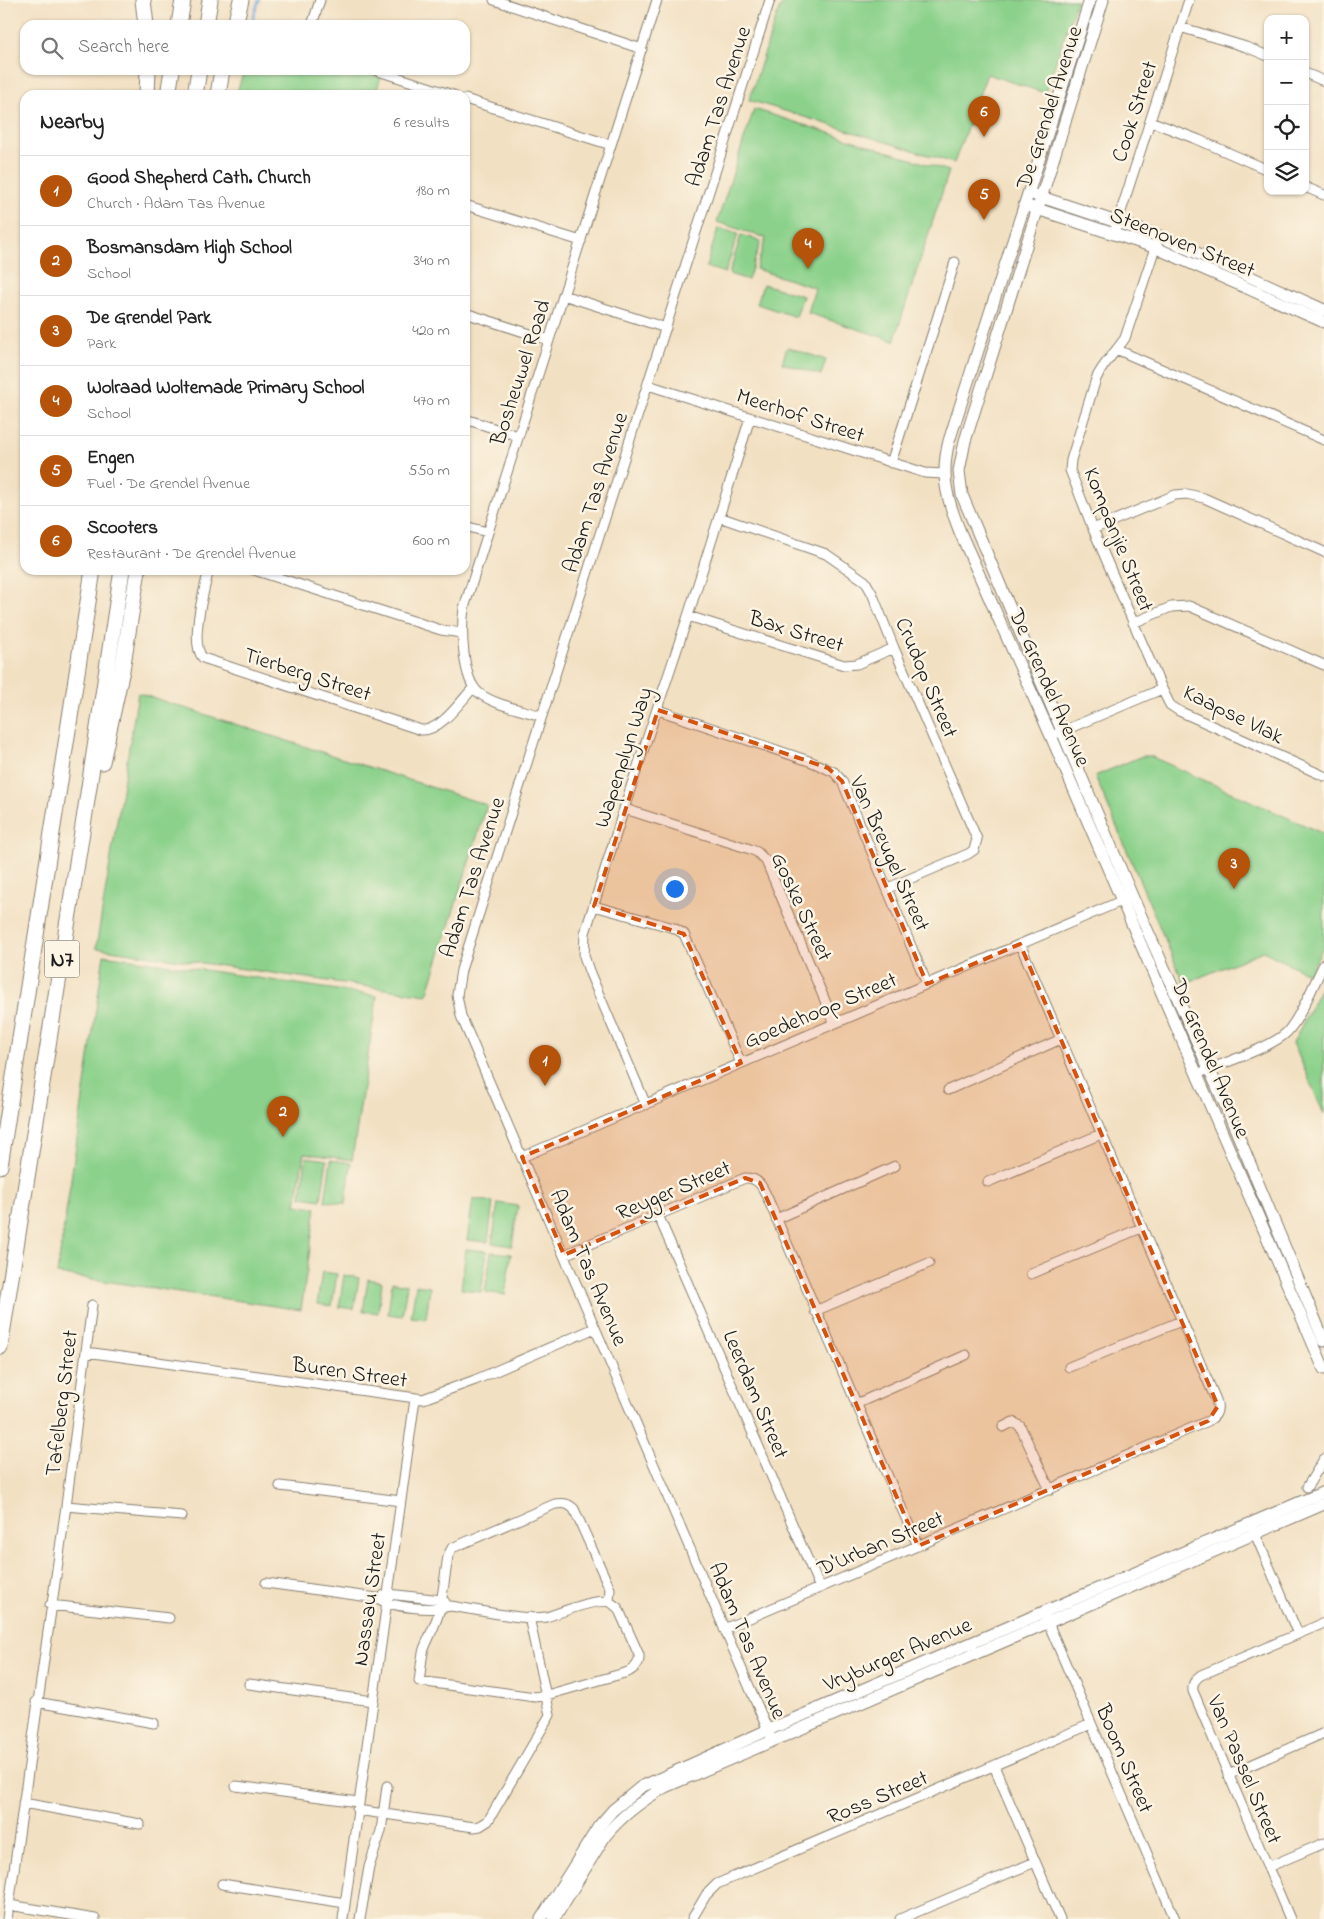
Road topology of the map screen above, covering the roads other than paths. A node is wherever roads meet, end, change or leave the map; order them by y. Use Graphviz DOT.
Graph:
graph roads {
  1 [pos="143,0"];
  2 [pos="183,0"];
  3 [pos="210,0"];
  4 [pos="231,0"];
  5 [pos="241,0"];
  6 [pos="320,0"];
  7 [pos="494,0"];
  8 [pos="658,0"];
  9 [pos="770,0"];
  10 [pos="1090,0"];
  11 [pos="1103,0"];
  12 [pos="1189,0"];
  13 [pos="145,20"];
  14 [pos="180,20"];
  15 [pos="207,20"];
  16 [pos="229,20"];
  17 [pos="236,20"];
  18 [pos="314,20"];
  19 [pos="1180,26"];
  20 [pos="642,49"];
  21 [pos="1264,54"];
  22 [pos="148,75"];
  23 [pos="171,75"];
  24 [pos="198,75"];
  25 [pos="222,75"];
  26 [pos="391,75"];
  27 [pos="1309,75"];
  28 [pos="1324,81"];
  29 [pos="146,90"];
  30 [pos="169,90"];
  31 [pos="197,90"];
  32 [pos="219,90"];
  33 [pos="438,90"];
  34 [pos="470,101"];
  35 [pos="1150,121"];
  36 [pos="611,145"];
  37 [pos="1264,168"];
  38 [pos="1309,189"];
  39 [pos="1029,193"];
  40 [pos="1324,195"];
  41 [pos="1040,197"];
  42 [pos="1025,205"];
  43 [pos="470,207"];
  44 [pos="1037,209"];
  45 [pos="1116,227"];
  46 [pos="1158,236"];
  47 [pos="581,241"];
  48 [pos="1154,247"];
  49 [pos="955,262"];
  50 [pos="563,295"];
  51 [pos="1324,310"];
  52 [pos="470,315"];
  53 [pos="1324,322"];
  54 [pos="666,328"];
  55 [pos="549,340"];
  56 [pos="1118,350"];
  57 [pos="648,385"];
  58 [pos="750,418"];
  59 [pos="470,421"];
  60 [pos="518,436"];
  61 [pos="1324,440"];
  62 [pos="961,458"];
  63 [pos="892,462"];
  64 [pos="944,474"];
  65 [pos="962,495"];
  66 [pos="718,517"];
  67 [pos="470,527"];
  68 [pos="1093,529"];
  69 [pos="487,532"];
  70 [pos="1324,552"];
  71 [pos="92,575"];
  72 [pos="121,575"];
  73 [pos="137,575"];
  74 [pos="208,575"];
  75 [pos="270,575"];
  76 [pos="688,616"];
  77 [pos="1133,623"];
  78 [pos="462,633"];
  79 [pos="894,648"];
  80 [pos="1324,665"];
  81 [pos="474,687"];
  82 [pos="1162,690"];
  83 [pos="658,710"];
  84 [pos="541,716"];
  85 [pos="1056,734"];
  86 [pos="1324,776"];
  87 [pos="624,809"];
  88 [pos="86,813"];
  89 [pos="888,888"];
  90 [pos="1127,898"];
  91 [pos="594,906"];
  92 [pos="1020,944"];
  93 [pos="1324,964"];
  94 [pos="927,984"];
  95 [pos="834,1022"];
  96 [pos="1061,1039"];
  97 [pos="741,1063"];
  98 [pos="1210,1068"];
  99 [pos="1197,1074"];
  100 [pos="948,1090"];
  101 [pos="646,1105"];
  102 [pos="1101,1134"];
  103 [pos="522,1157"];
  104 [pos="0,1166"];
  105 [pos="895,1166"];
  106 [pos="988,1182"];
  107 [pos="658,1215"];
  108 [pos="776,1219"];
  109 [pos="1141,1228"];
  110 [pos="564,1255"];
  111 [pos="929,1263"];
  112 [pos="1031,1274"];
  113 [pos="92,1305"];
  114 [pos="815,1311"];
  115 [pos="1181,1321"];
  116 [pos="595,1328"];
  117 [pos="1324,1341"];
  118 [pos="0,1347"];
  119 [pos="86,1352"];
  120 [pos="966,1355"];
  121 [pos="1070,1368"];
  122 [pos="1324,1370"];
  123 [pos="414,1399"];
  124 [pos="856,1404"];
  125 [pos="1003,1426"];
  126 [pos="1324,1458"];
  127 [pos="280,1486"];
  128 [pos="1307,1487"];
  129 [pos="1050,1490"];
  130 [pos="1324,1492"];
  131 [pos="401,1501"];
  132 [pos="1324,1504"];
  133 [pos="66,1506"];
  134 [pos="182,1516"];
  135 [pos="1253,1529"];
  136 [pos="918,1546"];
  137 [pos="266,1583"];
  138 [pos="820,1588"];
  139 [pos="388,1594"];
  140 [pos="377,1598"];
  141 [pos="609,1602"];
  142 [pos="386,1604"];
  143 [pos="50,1605"];
  144 [pos="441,1605"];
  145 [pos="529,1617"];
  146 [pos="169,1618"];
  147 [pos="1045,1618"];
  148 [pos="1324,1623"];
  149 [pos="724,1629"];
  150 [pos="1298,1634"];
  151 [pos="249,1684"];
  152 [pos="547,1695"];
  153 [pos="373,1701"];
  154 [pos="36,1702"];
  155 [pos="154,1723"];
  156 [pos="1091,1724"];
  157 [pos="1324,1733"];
  158 [pos="770,1735"];
  159 [pos="994,1766"];
  160 [pos="1228,1775"];
  161 [pos="236,1786"];
  162 [pos="387,1786"];
  163 [pos="23,1803"];
  164 [pos="358,1806"];
  165 [pos="384,1814"];
  166 [pos="140,1824"];
  167 [pos="1324,1843"];
  168 [pos="1035,1862"];
  169 [pos="1268,1867"];
  170 [pos="222,1884"];
  171 [pos="345,1903"];
  172 [pos="9,1905"];
  173 [pos="7,1919"];
  174 [pos="95,1919"];
  175 [pos="343,1919"];
  176 [pos="360,1919"];
  177 [pos="541,1919"];
  178 [pos="554,1919"];
  179 [pos="692,1919"];
  180 [pos="900,1919"];
  181 [pos="1060,1919"];
  182 [pos="1175,1919"];
  183 [pos="1290,1919"];
  1 -- 13 [label="highway"];
  2 -- 14 [label="highway"];
  3 -- 15 [label="highway"];
  4 -- 16 [label="highway"];
  5 -- 17 [label="highway"];
  6 -- 18 [label="street"];
  7 -- 20 [label="street"];
  8 -- 20 [label="street, Bosheuwel Road"];
  9 -- 54 [label="street, Adam Tas Avenue"];
  10 -- 39 [label="street, De Grendel Avenue"];
  11 -- 41 [label="street, De Grendel Avenue"];
  12 -- 19 [label="street, Cook Street"];
  19 -- 21 [label="street"];
  19 -- 35 [label="street, Cook Street"];
  20 -- 36 [label="street, Bosheuwel Road"];
  22 -- 29 [label="highway"];
  23 -- 30 [label="highway"];
  24 -- 31 [label="highway"];
  25 -- 32 [label="highway"];
  26 -- 33 [label="street"];
  27 -- 28 [label="street"];
  34 -- 36 [label="street"];
  35 -- 37 [label="street"];
  35 -- 45 [label="street, Cook Street"];
  36 -- 47 [label="street, Bosheuwel Road"];
  38 -- 40 [label="street"];
  39 -- 41 [label="street, Steenoven Street"];
  39 -- 42 [label="street, De Grendel Avenue"];
  41 -- 44 [label="street, De Grendel Avenue"];
  41 -- 45 [label="street, Steenoven Street"];
  42 -- 44 [label="street, Steenoven Street"];
  42 -- 64 [label="street, De Grendel Avenue"];
  43 -- 47 [label="street"];
  44 -- 45 [label="street, Steenoven Street"];
  44 -- 62 [label="street, De Grendel Avenue"];
  45 -- 46 [label="street, Steenoven Street"];
  45 -- 48 [label="street, Steenoven Street"];
  46 -- 48 [label="street, Kompanjie Street"];
  46 -- 51 [label="street, Steenoven Street"];
  47 -- 50 [label="street, Bosheuwel Road"];
  48 -- 53 [label="street, Steenoven Street"];
  48 -- 56 [label="street, Kompanjie Street"];
  49 -- 63 [label="street"];
  50 -- 54 [label="street"];
  50 -- 55 [label="street, Bosheuwel Road"];
  52 -- 55 [label="street"];
  54 -- 57 [label="street, Adam Tas Avenue"];
  55 -- 60 [label="street, Bosheuwel Road"];
  56 -- 61 [label="street"];
  56 -- 68 [label="street, Kompanjie Street"];
  57 -- 58 [label="street, Meerhof Street"];
  57 -- 84 [label="street, Adam Tas Avenue"];
  58 -- 63 [label="street, Meerhof Street"];
  58 -- 66 [label="street, Wapenplyn Way"];
  59 -- 60 [label="street"];
  60 -- 69 [label="street, Bosheuwel Road"];
  62 -- 64 [label="street"];
  62 -- 65 [label="street, De Grendel Avenue"];
  63 -- 64 [label="street, Meerhof Street"];
  64 -- 65 [label="street"];
  64 -- 85 [label="street, De Grendel Avenue"];
  65 -- 85 [label="street, De Grendel Avenue"];
  66 -- 76 [label="street, Wapenplyn Way"];
  66 -- 79 [label="street, Crudop Street"];
  67 -- 69 [label="street"];
  68 -- 70 [label="street"];
  68 -- 77 [label="street, Kompanjie Street"];
  69 -- 78 [label="street, Bosheuwel Road"];
  71 -- 104 [label="highway, N7"];
  72 -- 88 [label="highway, N7"];
  73 -- 88 [label="highway"];
  74 -- 81 [label="street, Tierberg Street"];
  75 -- 78 [label="street"];
  76 -- 79 [label="street, Bax Street"];
  76 -- 83 [label="street, Wapenplyn Way"];
  77 -- 80 [label="street"];
  77 -- 82 [label="street, Kompanjie Street"];
  78 -- 81 [label="street, Bosheuwel Road"];
  79 -- 89 [label="street, Crudop Street"];
  81 -- 84 [label="street"];
  82 -- 85 [label="street, Kaapse Vlak"];
  82 -- 86 [label="street, Kaapse Vlak"];
  83 -- 87 [label="street, Wapenplyn Way"];
  83 -- 89 [label="street, Van Breugel Street"];
  84 -- 103 [label="street, Adam Tas Avenue"];
  85 -- 90 [label="street, De Grendel Avenue"];
  87 -- 91 [label="street, Wapenplyn Way"];
  87 -- 95 [label="street, Goske Street"];
  88 -- 118 [label="highway, N7"];
  89 -- 94 [label="street, Van Breugel Street"];
  90 -- 92 [label="street, Goedehoop Street"];
  90 -- 98 [label="street, De Grendel Avenue"];
  90 -- 99 [label="street, De Grendel Avenue"];
  91 -- 97 [label="street"];
  91 -- 101 [label="street, Wapenplyn Way"];
  92 -- 94 [label="street, Goedehoop Street"];
  92 -- 96 [label="street, D'Urban Street"];
  93 -- 98 [label="street"];
  94 -- 95 [label="street, Goedehoop Street"];
  95 -- 97 [label="street, Goedehoop Street"];
  96 -- 100 [label="street"];
  96 -- 102 [label="street, D'Urban Street"];
  97 -- 101 [label="street, Goedehoop Street"];
  98 -- 99 [label="street"];
  98 -- 117 [label="street, De Grendel Avenue"];
  99 -- 122 [label="street, De Grendel Avenue"];
  101 -- 103 [label="street, Goedehoop Street"];
  102 -- 106 [label="street"];
  102 -- 109 [label="street, D'Urban Street"];
  103 -- 110 [label="street, Adam Tas Avenue"];
  105 -- 108 [label="street"];
  107 -- 108 [label="street, Reyger Street"];
  107 -- 110 [label="street, Reyger Street"];
  107 -- 138 [label="street, Leerdam Street"];
  108 -- 114 [label="street, Reyger Street"];
  109 -- 112 [label="street"];
  109 -- 115 [label="street, D'Urban Street"];
  110 -- 116 [label="street, Adam Tas Avenue"];
  111 -- 114 [label="street"];
  113 -- 119 [label="street, Tafelberg Street"];
  114 -- 124 [label="street, Reyger Street"];
  115 -- 121 [label="street"];
  115 -- 129 [label="street, D'Urban Street"];
  116 -- 123 [label="street, Buren Street"];
  116 -- 149 [label="street, Adam Tas Avenue"];
  119 -- 123 [label="street, Buren Street"];
  119 -- 133 [label="street, Tafelberg Street"];
  120 -- 124 [label="street"];
  123 -- 131 [label="street, Nassau Street"];
  124 -- 136 [label="street, Reyger Street"];
  125 -- 129 [label="street"];
  126 -- 128 [label="street"];
  127 -- 131 [label="street"];
  129 -- 136 [label="street, D'Urban Street"];
  130 -- 135 [label="street, Vryburger Avenue"];
  131 -- 139 [label="street, Nassau Street"];
  132 -- 135 [label="street, Vryburger Avenue"];
  133 -- 134 [label="street, Tafelberg Street"];
  133 -- 143 [label="street, Tafelberg Street"];
  135 -- 147 [label="street, Vryburger Avenue"];
  135 -- 150 [label="street"];
  136 -- 138 [label="street, D'Urban Street"];
  137 -- 140 [label="street, Nassau Street"];
  138 -- 149 [label="street, D'Urban Street"];
  139 -- 140 [label="street"];
  139 -- 142 [label="street, Nassau Street"];
  139 -- 144 [label="street"];
  140 -- 142 [label="street"];
  141 -- 144 [label="street"];
  141 -- 145 [label="street"];
  141 -- 152 [label="street"];
  142 -- 144 [label="street"];
  142 -- 153 [label="street, Nassau Street"];
  143 -- 146 [label="street"];
  143 -- 154 [label="street, Tafelberg Street"];
  144 -- 145 [label="street"];
  144 -- 152 [label="street"];
  145 -- 152 [label="street"];
  147 -- 156 [label="street, Boom Street"];
  147 -- 158 [label="street, Vryburger Avenue"];
  148 -- 150 [label="street, Van Passel Street"];
  149 -- 158 [label="street, Adam Tas Avenue"];
  150 -- 160 [label="street, Van Passel Street"];
  151 -- 153 [label="street, Nassau Street"];
  152 -- 165 [label="street"];
  153 -- 164 [label="street, Nassau Street"];
  154 -- 155 [label="street"];
  154 -- 163 [label="street, Tafelberg Street"];
  156 -- 159 [label="street, Ross Street"];
  156 -- 182 [label="street, Boom Street"];
  157 -- 160 [label="street"];
  158 -- 177 [label="street, Vryburger Avenue"];
  158 -- 178 [label="street, Vryburger Avenue"];
  159 -- 168 [label="street"];
  159 -- 179 [label="street, Ross Street"];
  160 -- 169 [label="street, Van Passel Street"];
  161 -- 164 [label="street"];
  162 -- 165 [label="street"];
  163 -- 166 [label="street"];
  163 -- 172 [label="street, Tafelberg Street"];
  164 -- 165 [label="street"];
  164 -- 171 [label="street, Nassau Street"];
  165 -- 176 [label="street"];
  167 -- 169 [label="street"];
  168 -- 180 [label="street"];
  168 -- 181 [label="street"];
  169 -- 183 [label="street, Van Passel Street"];
  170 -- 171 [label="street"];
  171 -- 175 [label="street, Nassau Street"];
  172 -- 173 [label="street, Tafelberg Street"];
  172 -- 174 [label="street"];
}
